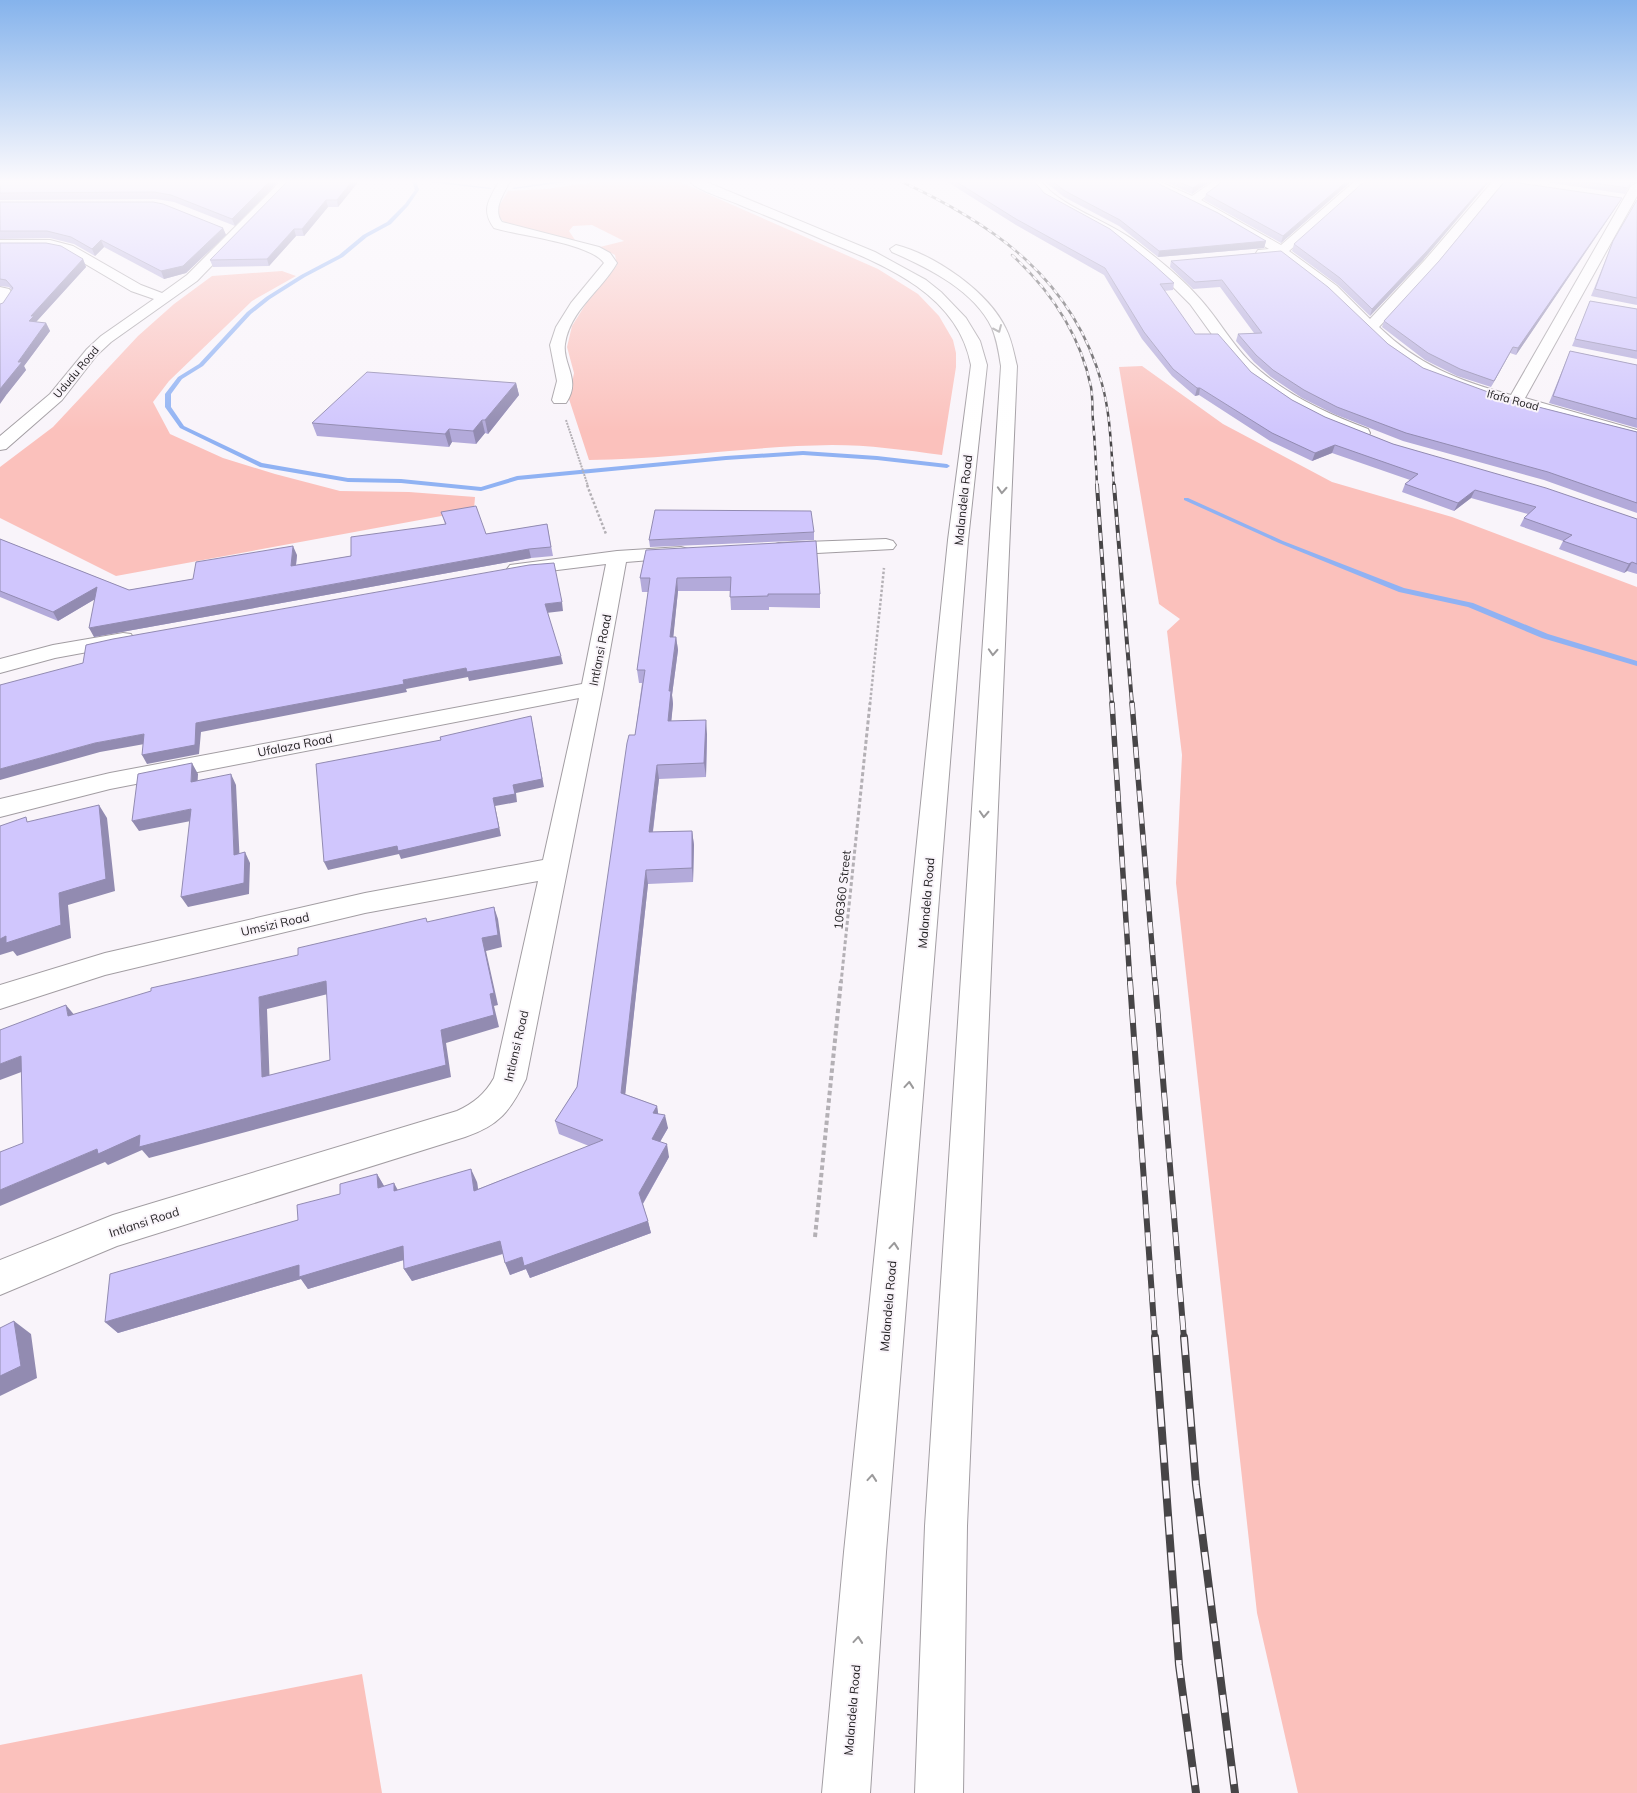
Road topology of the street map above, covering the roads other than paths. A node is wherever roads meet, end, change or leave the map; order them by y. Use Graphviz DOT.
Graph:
graph roads {
  1 [pos="96,265"];
  2 [pos="206,265"];
  3 [pos="610,265"];
  4 [pos="886,265"];
  5 [pos="925,265"];
  6 [pos="1156,265"];
  7 [pos="1298,265"];
  8 [pos="1428,265"];
  9 [pos="1592,265"];
  10 [pos="0,291"];
  11 [pos="164,298"];
  12 [pos="1573,299"];
  13 [pos="1591,302"];
  14 [pos="0,307"];
  15 [pos="1371,327"];
  16 [pos="1546,348"];
  17 [pos="1565,351"];
  18 [pos="560,400"];
  19 [pos="1516,401"];
  20 [pos="1637,434"];
  21 [pos="1379,439"];
  22 [pos="0,445"];
  23 [pos="886,545"];
  24 [pos="760,550"];
  25 [pos="701,552"];
  26 [pos="617,557"];
  27 [pos="494,572"];
  28 [pos="146,634"];
  29 [pos="0,666"];
  30 [pos="592,689"];
  31 [pos="0,808"];
  32 [pos="554,868"];
  33 [pos="0,997"];
  34 [pos="0,1278"];
  35 [pos="846,1793"];
  36 [pos="940,1793"];
  1 -- 11 [label="street"];
  2 -- 11 [label="street, Ududu Road"];
  3 -- 18 [label="street"];
  35 -- 4 [label="street, Malandela Road, one-way"];
  5 -- 36 [label="street, one-way"];
  6 -- 21 [label="street"];
  7 -- 15 [label="street, Ifafa Road"];
  8 -- 15 [label="street"];
  9 -- 12 [label="street"];
  10 -- 14 [label="street"];
  11 -- 22 [label="street, Ududu Road"];
  12 -- 13 [label="street"];
  12 -- 16 [label="street"];
  15 -- 19 [label="street, Ifafa Road"];
  16 -- 17 [label="street"];
  16 -- 19 [label="street"];
  19 -- 20 [label="street, Ifafa Road"];
  23 -- 24 [label="street"];
  25 -- 26 [label="street"];
  26 -- 27 [label="street"];
  26 -- 30 [label="street, Intlansi Road"];
  28 -- 29 [label="street"];
  30 -- 31 [label="street, Ufalaza Road"];
  30 -- 32 [label="street, Intlansi Road"];
  32 -- 33 [label="street, Umsizi Road"];
  32 -- 34 [label="street, Intlansi Road"];
}
